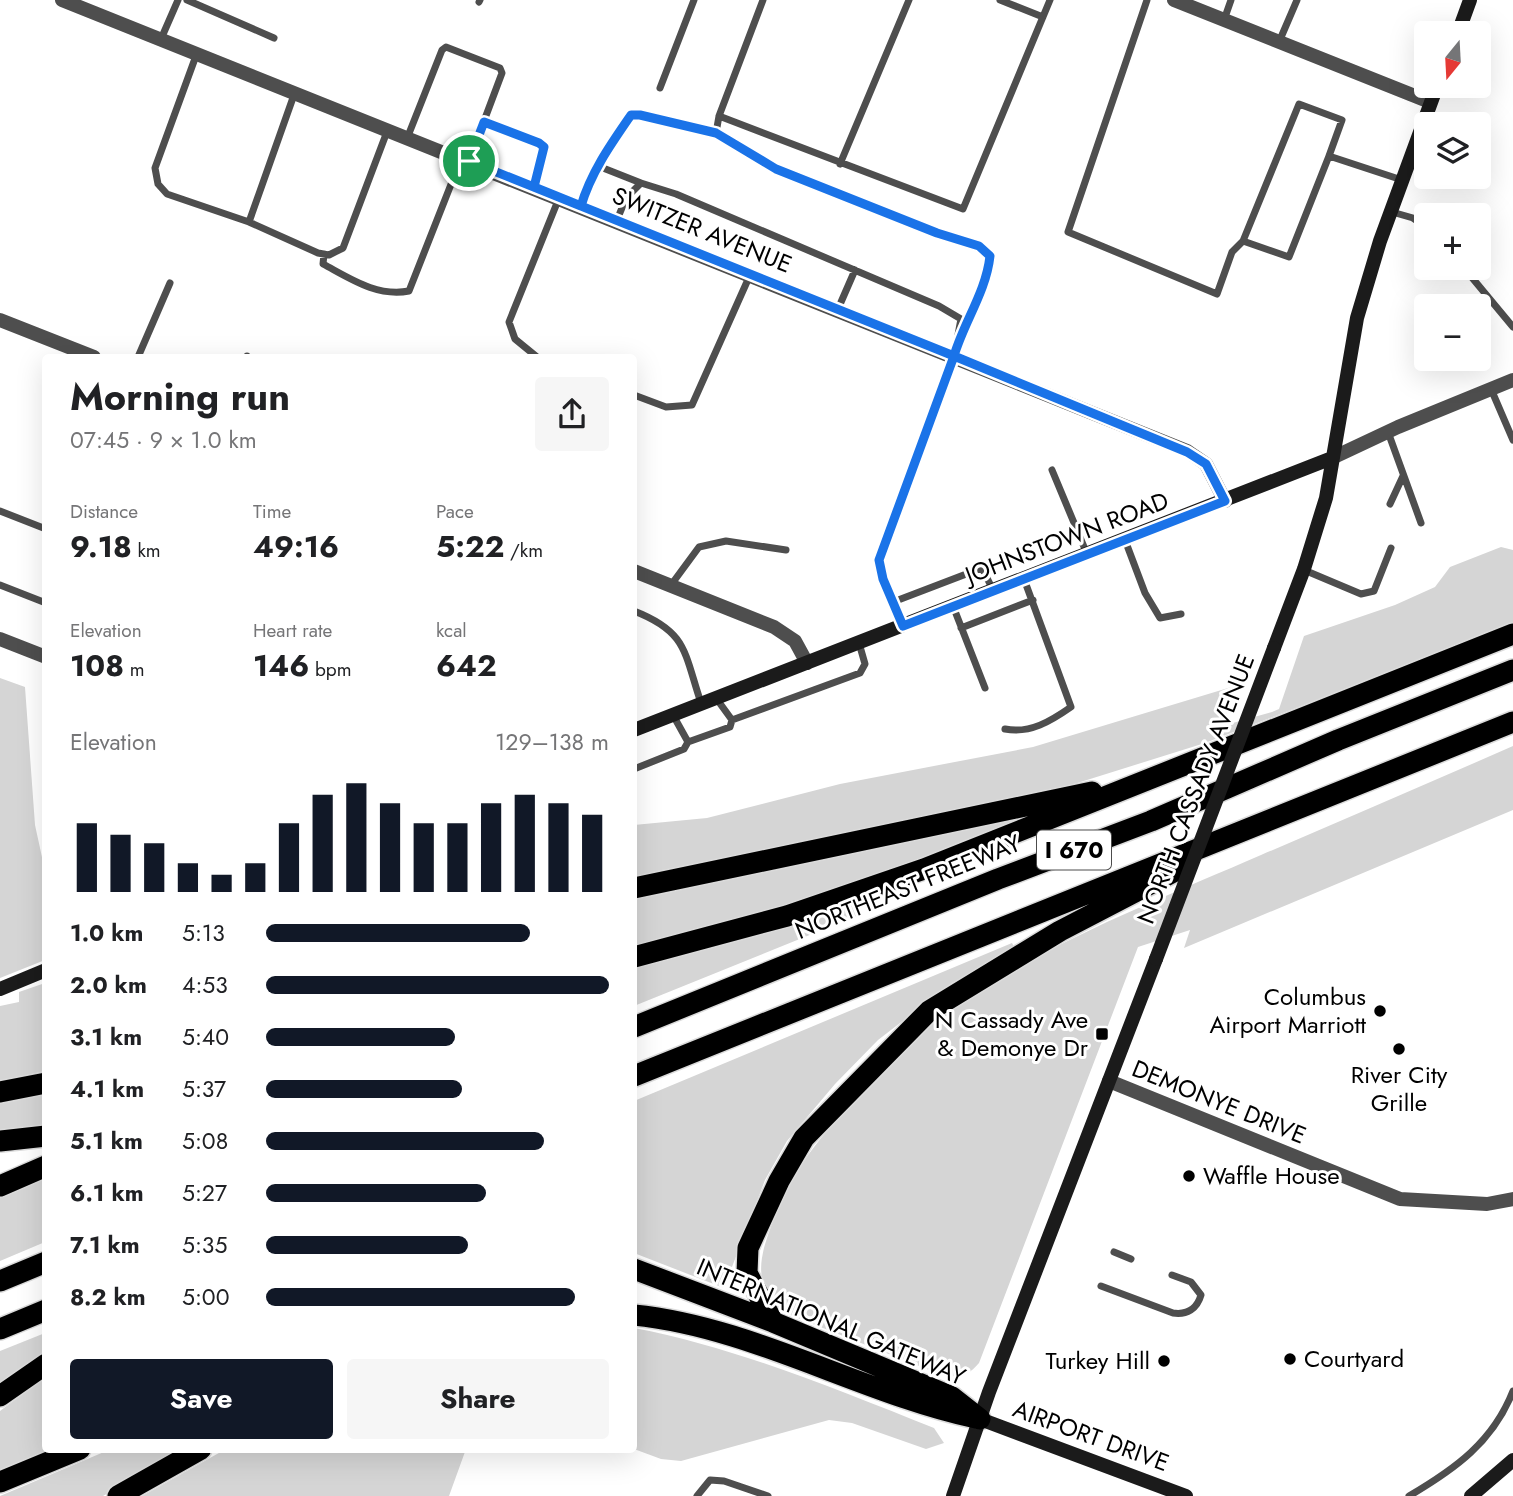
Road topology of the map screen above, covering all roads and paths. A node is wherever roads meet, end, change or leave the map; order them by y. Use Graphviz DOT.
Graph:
graph roads {
  1 [pos="62,0"];
  2 [pos="178,0"];
  3 [pos="187,0"];
  4 [pos="694,0"];
  5 [pos="764,0"];
  6 [pos="909,0"];
  7 [pos="1000,0"];
  8 [pos="1051,0"];
  9 [pos="1147,0"];
  10 [pos="1174,0"];
  11 [pos="1231,0"];
  12 [pos="1297,0"];
  13 [pos="1470,0"];
  14 [pos="1043,17"];
  15 [pos="1224,20"];
  16 [pos="1462,21"];
  17 [pos="274,38"];
  18 [pos="161,39"];
  19 [pos="1279,42"];
  20 [pos="197,53"];
  21 [pos="660,88"];
  22 [pos="295,91"];
  23 [pos="1432,98"];
  24 [pos="1430,102"];
  25 [pos="719,117"];
  26 [pos="484,122"];
  27 [pos="388,129"];
  28 [pos="716,133"];
  29 [pos="408,136"];
  30 [pos="1329,156"];
  31 [pos="465,159"];
  32 [pos="840,164"];
  33 [pos="598,166"];
  34 [pos="1402,180"];
  35 [pos="641,183"];
  36 [pos="534,187"];
  37 [pos="559,197"];
  38 [pos="581,206"];
  39 [pos="1391,211"];
  40 [pos="1414,219"];
  41 [pos="617,220"];
  42 [pos="248,222"];
  43 [pos="1243,241"];
  44 [pos="324,254"];
  45 [pos="855,270"];
  46 [pos="751,274"];
  47 [pos="1474,280"];
  48 [pos="170,282"];
  49 [pos="838,309"];
  50 [pos="0,320"];
  51 [pos="1513,327"];
  52 [pos="961,330"];
  53 [pos="86,354"];
  54 [pos="139,354"];
  55 [pos="533,354"];
  56 [pos="954,356"];
  57 [pos="1513,380"];
  58 [pos="1491,389"];
  59 [pos="637,396"];
  60 [pos="1387,432"];
  61 [pos="1513,440"];
  62 [pos="1332,458"];
  63 [pos="1052,470"];
  64 [pos="1403,476"];
  65 [pos="1225,501"];
  66 [pos="1390,504"];
  67 [pos="0,511"];
  68 [pos="1421,523"];
  69 [pos="42,527"];
  70 [pos="1125,540"];
  71 [pos="1391,548"];
  72 [pos="786,550"];
  73 [pos="1087,555"];
  74 [pos="1304,569"];
  75 [pos="637,572"];
  76 [pos="1024,579"];
  77 [pos="0,584"];
  78 [pos="671,586"];
  79 [pos="994,591"];
  80 [pos="1033,600"];
  81 [pos="42,601"];
  82 [pos="893,602"];
  83 [pos="953,606"];
  84 [pos="637,612"];
  85 [pos="1181,614"];
  86 [pos="903,626"];
  87 [pos="961,628"];
  88 [pos="1513,634"];
  89 [pos="0,639"];
  90 [pos="859,643"];
  91 [pos="42,655"];
  92 [pos="807,663"];
  93 [pos="1513,670"];
  94 [pos="985,688"];
  95 [pos="716,698"];
  96 [pos="701,704"];
  97 [pos="674,715"];
  98 [pos="732,720"];
  99 [pos="1513,722"];
  100 [pos="637,729"];
  101 [pos="1005,729"];
  102 [pos="688,742"];
  103 [pos="637,768"];
  104 [pos="1158,776"];
  105 [pos="1265,820"];
  106 [pos="637,887"];
  107 [pos="637,956"];
  108 [pos="42,973"];
  109 [pos="0,989"];
  110 [pos="637,1026"];
  111 [pos="637,1075"];
  112 [pos="1110,1081"];
  113 [pos="42,1084"];
  114 [pos="0,1092"];
  115 [pos="42,1136"];
  116 [pos="0,1141"];
  117 [pos="42,1168"];
  118 [pos="0,1186"];
  119 [pos="1513,1199"];
  120 [pos="1114,1252"];
  121 [pos="1131,1259"];
  122 [pos="42,1264"];
  123 [pos="637,1270"];
  124 [pos="1172,1275"];
  125 [pos="0,1281"];
  126 [pos="1101,1286"];
  127 [pos="42,1312"];
  128 [pos="637,1315"];
  129 [pos="773,1322"];
  130 [pos="0,1329"];
  131 [pos="42,1367"];
  132 [pos="1513,1391"];
  133 [pos="0,1396"];
  134 [pos="980,1419"];
  135 [pos="70,1453"];
  136 [pos="194,1453"];
  137 [pos="1513,1460"];
  138 [pos="0,1482"];
  139 [pos="1478,1494"];
  140 [pos="118,1496"];
  141 [pos="697,1496"];
  142 [pos="768,1496"];
  143 [pos="953,1496"];
  144 [pos="1186,1496"];
  145 [pos="1409,1496"];
  1 -- 18 [label="street, SWITZER AVENUE"];
  2 -- 18 [label="lane"];
  3 -- 17 [label="lane"];
  4 -- 21 [label="lane"];
  5 -- 25 [label="lane"];
  6 -- 32 [label="lane"];
  7 -- 14 [label="lane"];
  8 -- 14 [label="lane"];
  9 -- 43 [label="lane"];
  10 -- 15 [label="street"];
  11 -- 15 [label="lane"];
  12 -- 19 [label="lane"];
  13 -- 16 [label="main road"];
  14 -- 32 [label="lane"];
  15 -- 19 [label="street"];
  18 -- 20 [label="street, SWITZER AVENUE"];
  19 -- 24 [label="street"];
  20 -- 22 [label="street, SWITZER AVENUE"];
  20 -- 42 [label="lane"];
  22 -- 27 [label="street, SWITZER AVENUE"];
  22 -- 42 [label="lane"];
  23 -- 24 [label="main road, NORTH CASSADY AVENUE"];
  24 -- 34 [label="main road, NORTH CASSADY AVENUE"];
  25 -- 28 [label="lane"];
  25 -- 32 [label="lane"];
  26 -- 29 [label="lane"];
  26 -- 31 [label="lane"];
  26 -- 36 [label="lane"];
  27 -- 29 [label="street, SWITZER AVENUE"];
  27 -- 44 [label="lane"];
  28 -- 33 [label="lane"];
  28 -- 52 [label="lane"];
  29 -- 31 [label="street, SWITZER AVENUE"];
  30 -- 34 [label="lane"];
  30 -- 43 [label="lane"];
  30 -- 43 [label="lane"];
  31 -- 36 [label="street, SWITZER AVENUE"];
  31 -- 44 [label="lane"];
  33 -- 35 [label="lane"];
  33 -- 38 [label="lane"];
  34 -- 39 [label="main road, NORTH CASSADY AVENUE"];
  35 -- 41 [label="lane"];
  35 -- 45 [label="lane"];
  36 -- 37 [label="street, SWITZER AVENUE"];
  37 -- 38 [label="street, SWITZER AVENUE"];
  37 -- 55 [label="lane"];
  38 -- 41 [label="street, SWITZER AVENUE"];
  39 -- 40 [label="lane"];
  39 -- 62 [label="main road, NORTH CASSADY AVENUE"];
  41 -- 46 [label="street, SWITZER AVENUE"];
  42 -- 44 [label="lane"];
  45 -- 49 [label="lane"];
  45 -- 52 [label="lane"];
  46 -- 49 [label="street, SWITZER AVENUE"];
  46 -- 59 [label="lane"];
  47 -- 51 [label="lane"];
  48 -- 54 [label="lane"];
  49 -- 56 [label="street, SWITZER AVENUE"];
  50 -- 53 [label="street"];
  52 -- 56 [label="lane"];
  56 -- 65 [label="street, SWITZER AVENUE"];
  56 -- 82 [label="lane"];
  57 -- 58 [label="street, JOHNSTOWN ROAD"];
  58 -- 60 [label="street, JOHNSTOWN ROAD"];
  58 -- 61 [label="lane"];
  60 -- 62 [label="street, JOHNSTOWN ROAD"];
  60 -- 64 [label="lane"];
  62 -- 65 [label="main road, JOHNSTOWN ROAD"];
  62 -- 74 [label="main road, NORTH CASSADY AVENUE"];
  63 -- 73 [label="lane"];
  64 -- 66 [label="lane"];
  64 -- 68 [label="lane"];
  65 -- 70 [label="main road, JOHNSTOWN ROAD"];
  67 -- 69 [label="lane"];
  70 -- 73 [label="main road, JOHNSTOWN ROAD"];
  70 -- 85 [label="lane"];
  71 -- 74 [label="lane"];
  72 -- 78 [label="lane"];
  73 -- 76 [label="main road, JOHNSTOWN ROAD"];
  74 -- 112 [label="main road, NORTH CASSADY AVENUE, bridge"];
  75 -- 78 [label="street"];
  76 -- 79 [label="main road, JOHNSTOWN ROAD"];
  76 -- 80 [label="lane"];
  77 -- 81 [label="lane"];
  78 -- 92 [label="street"];
  79 -- 82 [label="lane"];
  79 -- 83 [label="main road, JOHNSTOWN ROAD"];
  80 -- 87 [label="lane"];
  80 -- 101 [label="lane"];
  82 -- 86 [label="lane"];
  83 -- 86 [label="main road, JOHNSTOWN ROAD"];
  83 -- 87 [label="lane"];
  84 -- 96 [label="lane"];
  86 -- 90 [label="main road, JOHNSTOWN ROAD"];
  87 -- 94 [label="lane"];
  88 -- 104 [label="highway"];
  89 -- 91 [label="street"];
  90 -- 92 [label="main road, JOHNSTOWN ROAD"];
  90 -- 98 [label="lane"];
  92 -- 95 [label="main road, JOHNSTOWN ROAD"];
  93 -- 110 [label="highway, NORTHEAST FREEWAY / I 670"];
  95 -- 96 [label="main road, JOHNSTOWN ROAD"];
  95 -- 98 [label="lane"];
  96 -- 97 [label="main road, JOHNSTOWN ROAD"];
  97 -- 100 [label="main road, JOHNSTOWN ROAD"];
  97 -- 102 [label="lane"];
  98 -- 102 [label="lane"];
  99 -- 105 [label="highway, I 670"];
  102 -- 103 [label="lane"];
  104 -- 106 [label="highway"];
  104 -- 107 [label="highway"];
  105 -- 111 [label="highway, I 670"];
  105 -- 129 [label="highway"];
  108 -- 109 [label="main road"];
  112 -- 119 [label="street, DEMONYE DRIVE"];
  112 -- 134 [label="main road, NORTH CASSADY AVENUE"];
  113 -- 114 [label="highway"];
  115 -- 116 [label="highway"];
  117 -- 118 [label="highway"];
  120 -- 121 [label="lane"];
  122 -- 125 [label="highway"];
  123 -- 129 [label="highway, INTERNATIONAL GATEWAY"];
  124 -- 126 [label="lane"];
  127 -- 130 [label="highway"];
  128 -- 134 [label="highway, INTERNATIONAL GATEWAY"];
  129 -- 134 [label="highway, INTERNATIONAL GATEWAY"];
  131 -- 133 [label="highway"];
  132 -- 145 [label="lane"];
  134 -- 143 [label="main road, NORTH CASSADY AVENUE"];
  134 -- 144 [label="main road, AIRPORT DRIVE"];
  135 -- 138 [label="highway"];
  136 -- 140 [label="highway"];
  137 -- 139 [label="main road"];
  141 -- 142 [label="lane"];
}
